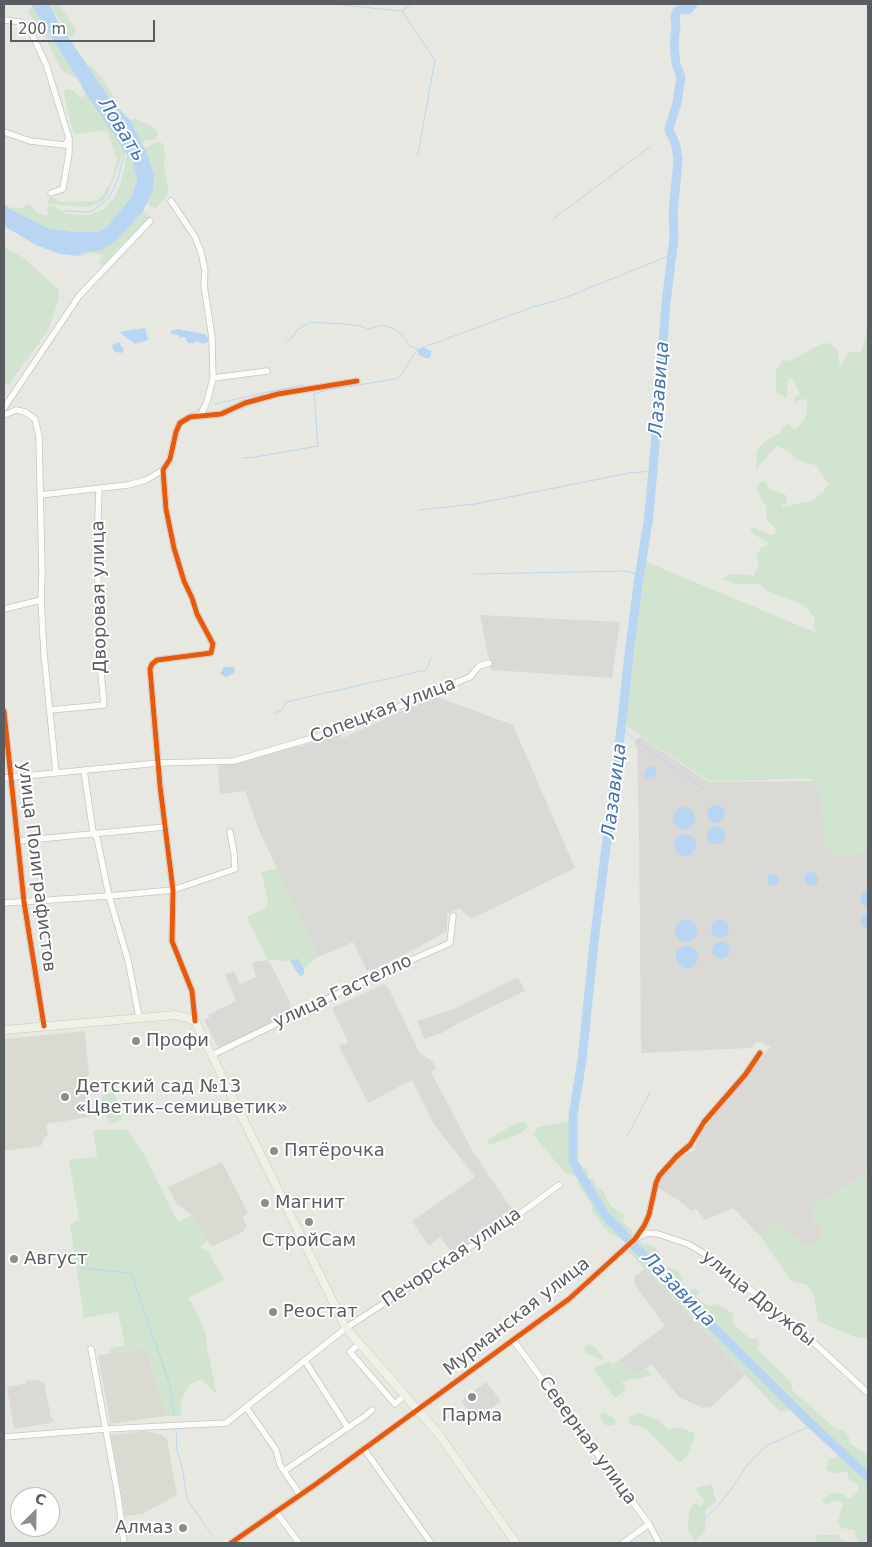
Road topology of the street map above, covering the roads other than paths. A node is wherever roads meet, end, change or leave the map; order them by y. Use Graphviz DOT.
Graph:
graph roads {
  1 [pos="4,20"];
  2 [pos="4,132"];
  3 [pos="69,138"];
  4 [pos="51,193"];
  5 [pos="170,201"];
  6 [pos="150,221"];
  7 [pos="267,371"];
  8 [pos="213,378"];
  9 [pos="357,381"];
  10 [pos="4,408"];
  11 [pos="4,415"];
  12 [pos="200,416"];
  13 [pos="163,470"];
  14 [pos="99,489"];
  15 [pos="40,495"];
  16 [pos="41,600"];
  17 [pos="4,610"];
  18 [pos="490,663"];
  19 [pos="4,710"];
  20 [pos="50,710"];
  21 [pos="158,764"];
  22 [pos="84,770"];
  23 [pos="56,773"];
  24 [pos="7,777"];
  25 [pos="165,827"];
  26 [pos="230,832"];
  27 [pos="93,833"];
  28 [pos="17,841"];
  29 [pos="173,890"];
  30 [pos="109,896"];
  31 [pos="24,902"];
  32 [pos="4,903"];
  33 [pos="453,916"];
  34 [pos="139,1017"];
  35 [pos="195,1021"];
  36 [pos="44,1026"];
  37 [pos="4,1030"];
  38 [pos="760,1053"];
  39 [pos="212,1054"];
  40 [pos="559,1185"];
  41 [pos="636,1239"];
  42 [pos="346,1328"];
  43 [pos="513,1340"];
  44 [pos="359,1344"];
  45 [pos="91,1349"];
  46 [pos="305,1361"];
  47 [pos="868,1393"];
  48 [pos="405,1395"];
  49 [pos="246,1407"];
  50 [pos="372,1410"];
  51 [pos="418,1410"];
  52 [pos="348,1428"];
  53 [pos="106,1429"];
  54 [pos="4,1437"];
  55 [pos="364,1449"];
  56 [pos="284,1471"];
  57 [pos="300,1495"];
  58 [pos="276,1512"];
  59 [pos="649,1524"];
  60 [pos="124,1543"];
  61 [pos="231,1543"];
  62 [pos="299,1543"];
  63 [pos="431,1543"];
  64 [pos="516,1543"];
  65 [pos="623,1543"];
  66 [pos="659,1543"];
  1 -- 3 [label="street"];
  2 -- 3 [label="street"];
  3 -- 4 [label="street"];
  5 -- 8 [label="street"];
  6 -- 10 [label="street"];
  7 -- 8 [label="street"];
  8 -- 12 [label="street"];
  9 -- 12 [label="street"];
  11 -- 15 [label="street"];
  12 -- 13 [label="street"];
  13 -- 14 [label="street"];
  13 -- 21 [label="street"];
  14 -- 15 [label="street"];
  14 -- 20 [label="street, Дворовая улица"];
  15 -- 16 [label="street"];
  16 -- 17 [label="street"];
  16 -- 20 [label="street"];
  18 -- 21 [label="street, Сопецкая улица"];
  19 -- 24 [label="street, улица Полиграфистов"];
  20 -- 23 [label="street"];
  21 -- 22 [label="street, Сопецкая улица"];
  21 -- 25 [label="street"];
  22 -- 23 [label="street, Сопецкая улица"];
  22 -- 27 [label="street"];
  23 -- 24 [label="street, Сопецкая улица"];
  24 -- 28 [label="street, улица Полиграфистов"];
  25 -- 27 [label="street"];
  25 -- 29 [label="street"];
  26 -- 29 [label="street"];
  27 -- 28 [label="street"];
  27 -- 30 [label="street"];
  28 -- 31 [label="street, улица Полиграфистов"];
  29 -- 30 [label="street"];
  29 -- 35 [label="street"];
  30 -- 31 [label="street"];
  30 -- 34 [label="street"];
  31 -- 32 [label="street"];
  31 -- 36 [label="street, улица Полиграфистов"];
  33 -- 39 [label="street, улица Гастелло"];
  34 -- 35 [label="main road"];
  34 -- 36 [label="main road"];
  35 -- 39 [label="main road"];
  36 -- 37 [label="main road"];
  38 -- 41 [label="street, Мурманская улица"];
  39 -- 42 [label="main road"];
  40 -- 42 [label="street, Печорская улица"];
  41 -- 43 [label="street, Мурманская улица"];
  41 -- 47 [label="street, улица Дружбы"];
  42 -- 44 [label="main road"];
  42 -- 46 [label="street, Печорская улица"];
  43 -- 51 [label="street, Мурманская улица"];
  43 -- 59 [label="street, Северная улица"];
  44 -- 48 [label="main road"];
  44 -- 48 [label="street"];
  45 -- 53 [label="street"];
  46 -- 49 [label="street, Печорская улица"];
  46 -- 52 [label="street"];
  48 -- 51 [label="main road"];
  49 -- 53 [label="street, Печорская улица"];
  49 -- 56 [label="street"];
  50 -- 52 [label="street"];
  51 -- 55 [label="street, Мурманская улица"];
  51 -- 64 [label="main road"];
  52 -- 56 [label="street"];
  53 -- 54 [label="street, Печорская улица"];
  53 -- 60 [label="street"];
  55 -- 57 [label="street, Мурманская улица"];
  55 -- 63 [label="street"];
  56 -- 57 [label="street"];
  57 -- 58 [label="street, Мурманская улица"];
  58 -- 61 [label="street, Мурманская улица"];
  58 -- 62 [label="street"];
  59 -- 65 [label="street"];
  59 -- 66 [label="street, Северная улица"];
}
